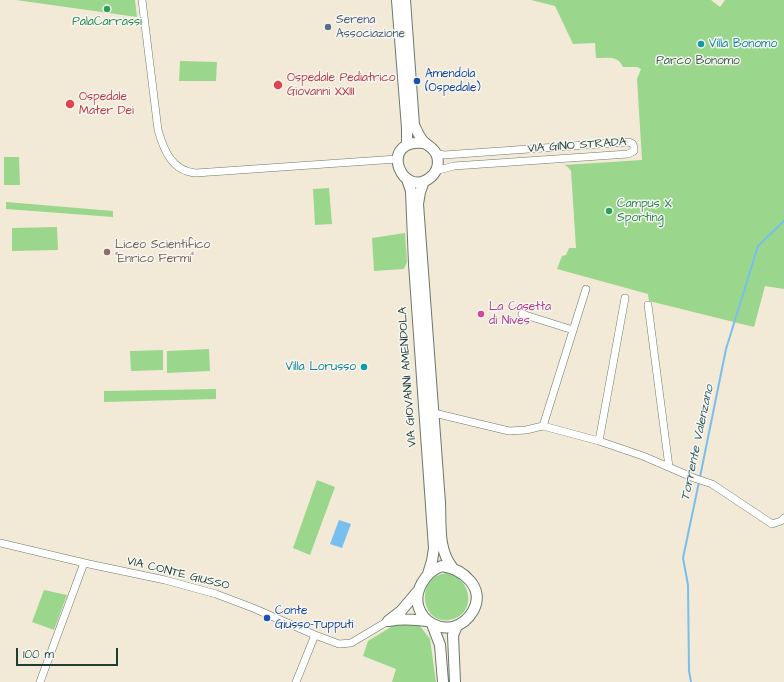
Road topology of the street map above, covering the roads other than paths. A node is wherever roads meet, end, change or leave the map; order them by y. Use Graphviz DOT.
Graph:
graph roads {
  1 [pos="142,0"];
  2 [pos="397,0"];
  3 [pos="405,0"];
  4 [pos="424,143"];
  5 [pos="407,145"];
  6 [pos="435,153"];
  7 [pos="397,160"];
  8 [pos="435,171"];
  9 [pos="407,179"];
  10 [pos="424,181"];
  11 [pos="586,290"];
  12 [pos="624,298"];
  13 [pos="648,305"];
  14 [pos="522,314"];
  15 [pos="573,330"];
  16 [pos="434,413"];
  17 [pos="543,426"];
  18 [pos="599,441"];
  19 [pos="669,467"];
  20 [pos="784,518"];
  21 [pos="0,543"];
  22 [pos="84,563"];
  23 [pos="452,567"];
  24 [pos="428,574"];
  25 [pos="418,591"];
  26 [pos="388,621"];
  27 [pos="430,623"];
  28 [pos="457,626"];
  29 [pos="315,635"];
  30 [pos="40,682"];
  31 [pos="296,682"];
  32 [pos="443,682"];
  33 [pos="455,682"];
  1 -- 7 [label="street"];
  2 -- 5 [label="main road"];
  3 -- 4 [label="main road"];
  4 -- 5 [label="main road"];
  4 -- 6 [label="main road"];
  5 -- 7 [label="main road"];
  6 -- 8 [label="main road"];
  6 -- 8 [label="street, VIA GINO STRADA"];
  7 -- 9 [label="main road, VIA GIOVANNI AMENDOLA"];
  8 -- 10 [label="main road"];
  9 -- 10 [label="main road"];
  9 -- 24 [label="main road, VIA GIOVANNI AMENDOLA"];
  10 -- 16 [label="main road, VIA GIOVANNI AMENDOLA"];
  11 -- 15 [label="street"];
  12 -- 18 [label="street"];
  13 -- 19 [label="street"];
  14 -- 15 [label="street"];
  15 -- 17 [label="street"];
  16 -- 17 [label="street"];
  16 -- 23 [label="main road, VIA GIOVANNI AMENDOLA"];
  17 -- 18 [label="street"];
  18 -- 19 [label="street"];
  19 -- 20 [label="street"];
  21 -- 22 [label="street, VIA CONTE GIUSSO"];
  22 -- 29 [label="street, VIA CONTE GIUSSO"];
  22 -- 30 [label="street"];
  23 -- 24 [label="main road"];
  23 -- 28 [label="main road, VIA GIOVANNI AMENDOLA"];
  24 -- 25 [label="main road, VIA GIOVANNI AMENDOLA"];
  25 -- 26 [label="main road, VIA GIOVANNI AMENDOLA"];
  25 -- 27 [label="main road"];
  26 -- 27 [label="main road"];
  26 -- 29 [label="street, VIA CONTE GIUSSO"];
  27 -- 28 [label="main road"];
  27 -- 32 [label="main road"];
  28 -- 33 [label="main road"];
  29 -- 31 [label="street"];
}
